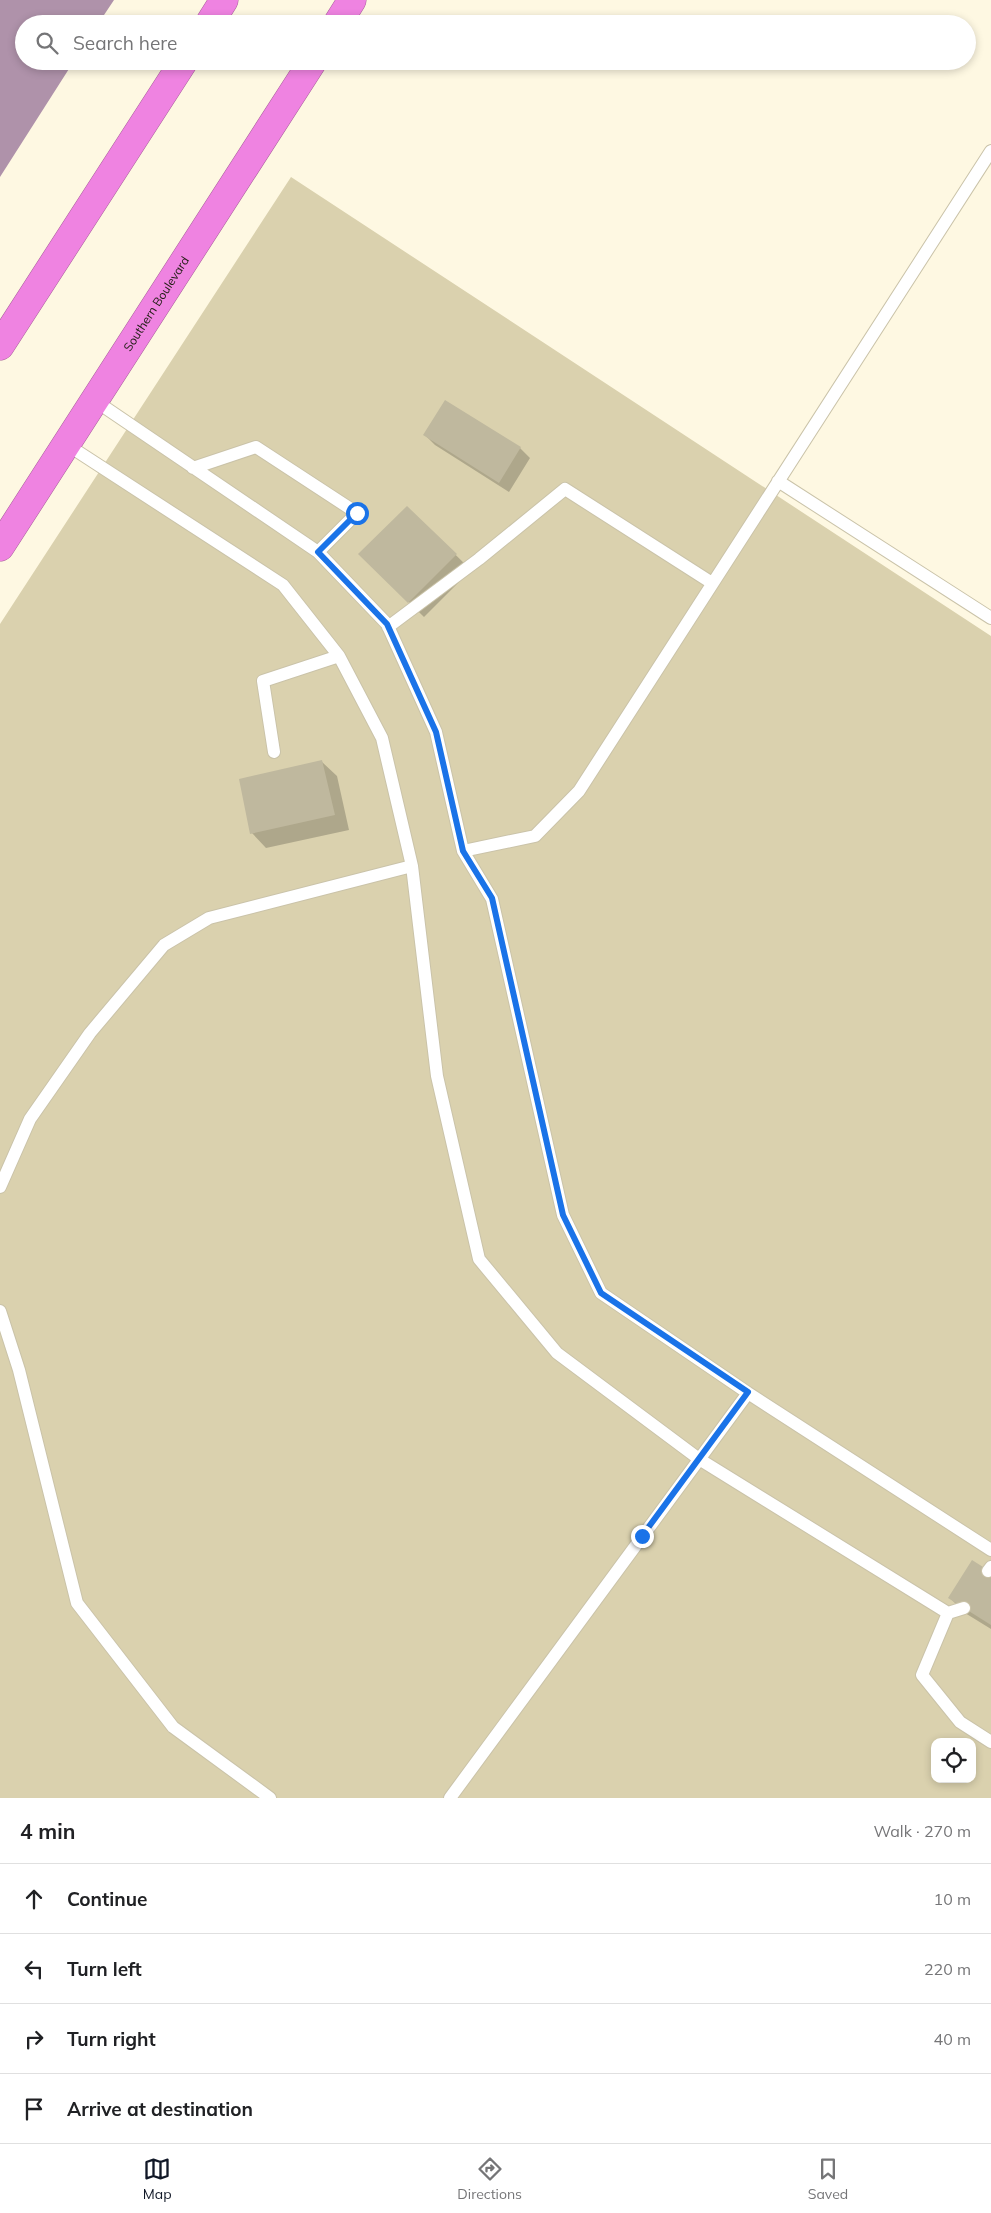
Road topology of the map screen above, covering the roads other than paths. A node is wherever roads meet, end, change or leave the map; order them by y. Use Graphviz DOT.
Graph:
graph roads {
  1 [pos="224,0"];
  2 [pos="352,0"];
  3 [pos="214,15"];
  4 [pos="343,15"];
  5 [pos="178,70"];
  6 [pos="307,70"];
  7 [pos="991,151"];
  8 [pos="0,346"];
  9 [pos="94,400"];
  10 [pos="66,444"];
  11 [pos="193,468"];
  12 [pos="778,481"];
  13 [pos="0,547"];
  14 [pos="318,552"];
  15 [pos="712,583"];
  16 [pos="991,618"];
  17 [pos="388,627"];
  18 [pos="339,656"];
  19 [pos="274,752"];
  20 [pos="463,851"];
  21 [pos="412,866"];
  22 [pos="0,1187"];
  23 [pos="0,1311"];
  24 [pos="748,1392"];
  25 [pos="699,1458"];
  26 [pos="991,1550"];
  27 [pos="964,1608"];
  28 [pos="948,1612"];
  29 [pos="991,1742"];
  30 [pos="270,1798"];
  31 [pos="450,1798"];
  1 -- 3 [label="highway"];
  2 -- 4 [label="highway"];
  5 -- 8 [label="highway"];
  6 -- 9 [label="highway, Southern Boulevard"];
  7 -- 12 [label="lane"];
  9 -- 10 [label="highway, Southern Boulevard"];
  9 -- 11 [label="lane"];
  10 -- 13 [label="highway, Southern Boulevard"];
  10 -- 18 [label="lane"];
  11 -- 14 [label="lane"];
  11 -- 14 [label="lane"];
  12 -- 15 [label="lane"];
  12 -- 16 [label="lane"];
  14 -- 17 [label="lane"];
  15 -- 17 [label="lane"];
  15 -- 20 [label="lane"];
  17 -- 20 [label="lane"];
  18 -- 19 [label="lane"];
  18 -- 21 [label="lane"];
  20 -- 24 [label="lane"];
  21 -- 22 [label="lane"];
  21 -- 25 [label="lane"];
  23 -- 30 [label="lane"];
  24 -- 25 [label="lane"];
  24 -- 26 [label="lane"];
  25 -- 28 [label="lane"];
  25 -- 31 [label="lane"];
  27 -- 28 [label="lane"];
  28 -- 29 [label="lane"];
}
